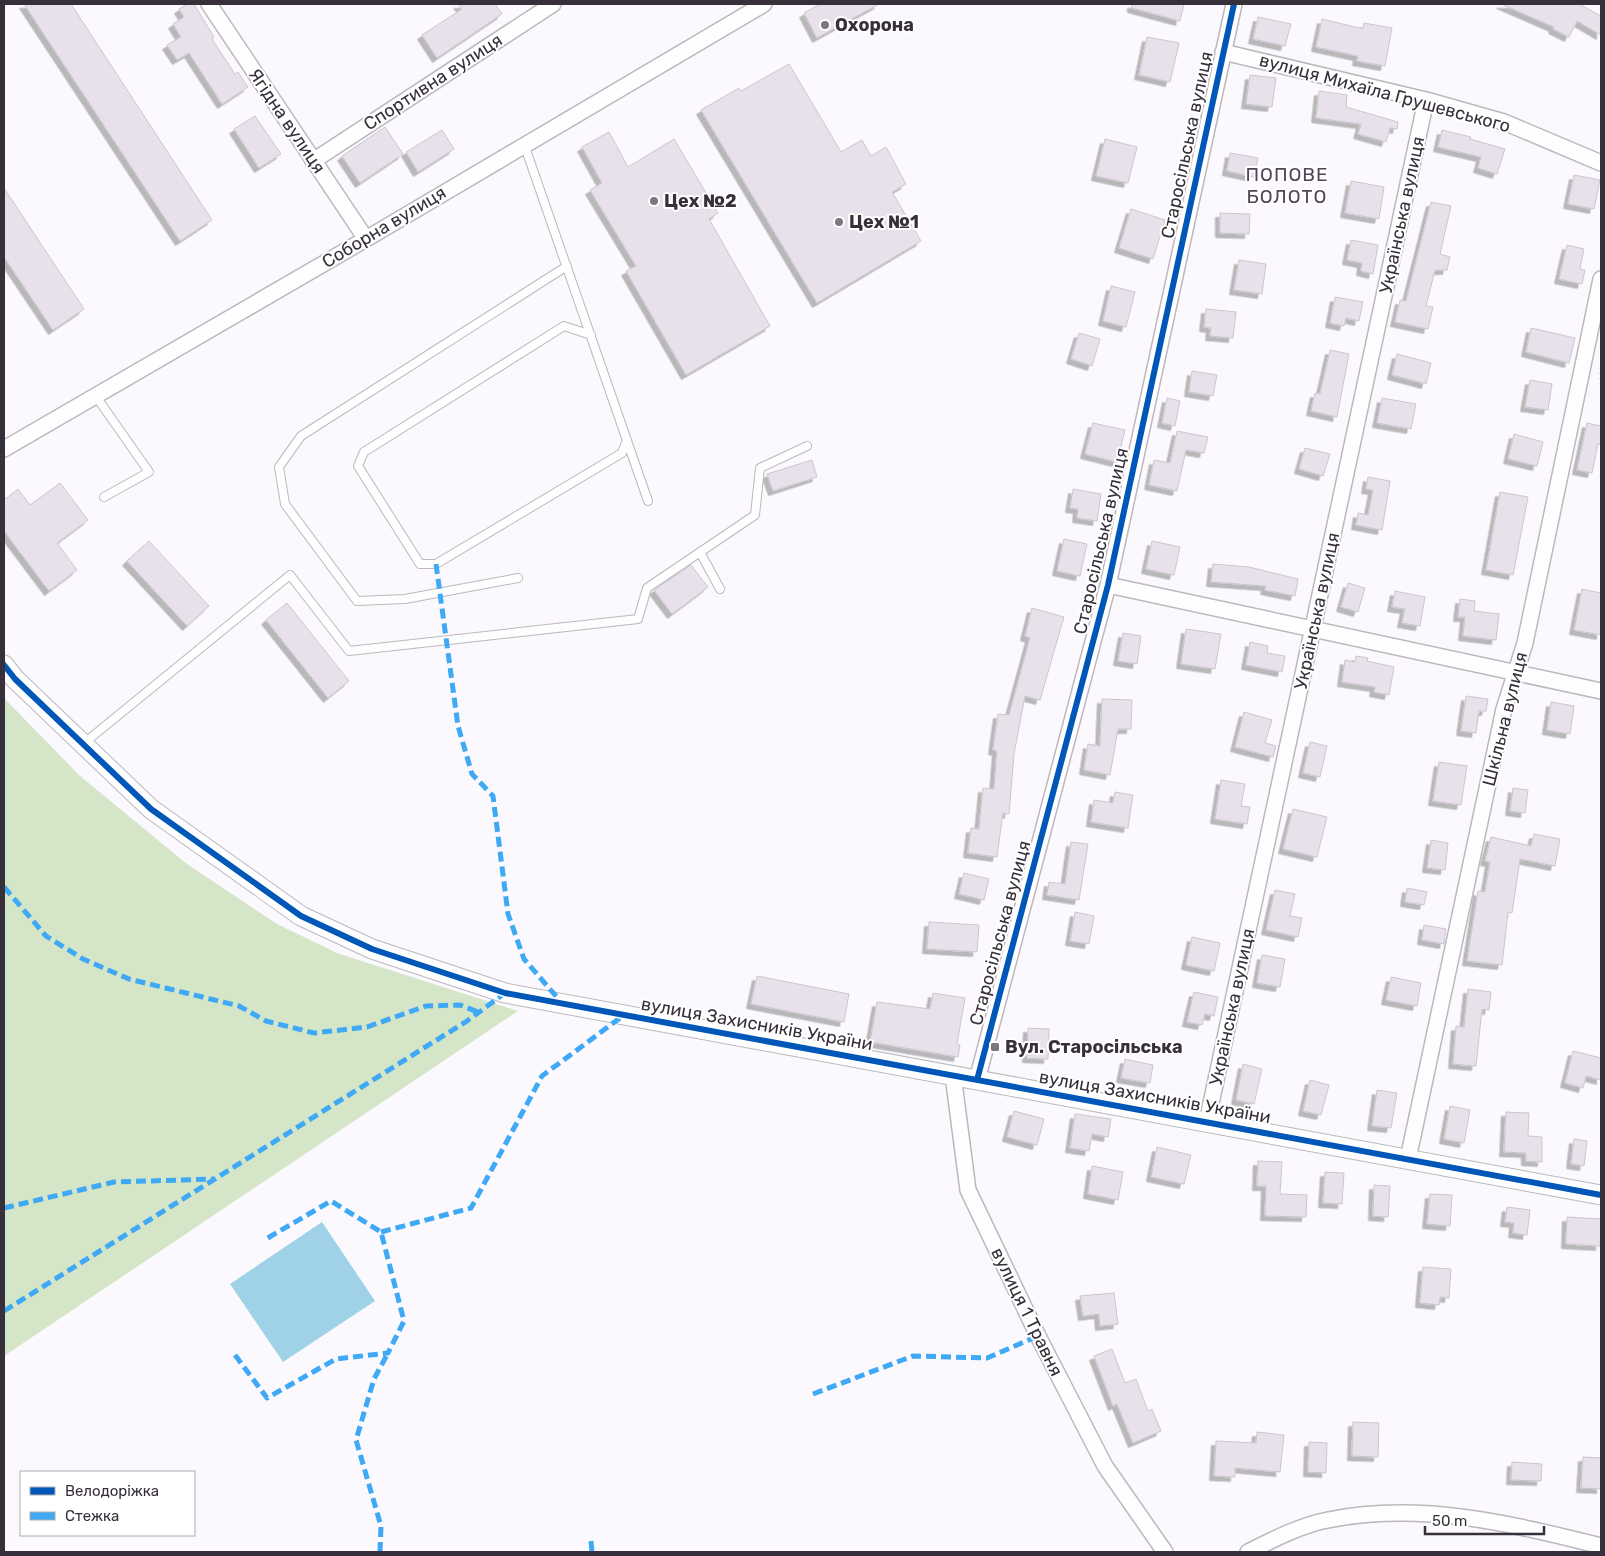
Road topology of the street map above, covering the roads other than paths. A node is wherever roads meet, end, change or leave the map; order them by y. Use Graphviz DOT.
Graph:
graph roads {
  1 [pos="209,4"];
  2 [pos="553,4"];
  3 [pos="764,4"];
  4 [pos="1234,4"];
  5 [pos="1223,52"];
  6 [pos="1426,100"];
  7 [pos="524,144"];
  8 [pos="313,161"];
  9 [pos="1601,163"];
  10 [pos="366,239"];
  11 [pos="567,266"];
  12 [pos="1601,278"];
  13 [pos="590,335"];
  14 [pos="95,395"];
  15 [pos="627,440"];
  16 [pos="807,446"];
  17 [pos="4,449"];
  18 [pos="104,498"];
  19 [pos="648,501"];
  20 [pos="700,552"];
  21 [pos="518,578"];
  22 [pos="1108,585"];
  23 [pos="720,590"];
  24 [pos="1313,630"];
  25 [pos="4,665"];
  26 [pos="1516,674"];
  27 [pos="1601,691"];
  28 [pos="83,744"];
  29 [pos="953,1075"];
  30 [pos="977,1080"];
  31 [pos="1206,1122"];
  32 [pos="1408,1159"];
  33 [pos="1601,1195"];
  34 [pos="1601,1546"];
  35 [pos="1165,1552"];
  36 [pos="1248,1552"];
  1 -- 8 [label="street, Ягідна вулиця"];
  2 -- 8 [label="street, Спортивна вулиця"];
  3 -- 7 [label="street, Соборна вулиця"];
  4 -- 5 [label="street, Старосільська вулиця"];
  5 -- 6 [label="street, вулиця Михаїла Грушевського"];
  5 -- 22 [label="street, Старосільська вулиця"];
  6 -- 9 [label="street, вулиця Михаїла Грушевського"];
  6 -- 24 [label="street, Українська вулиця"];
  7 -- 10 [label="street, Соборна вулиця"];
  7 -- 11 [label="lane"];
  8 -- 10 [label="street, Ягідна вулиця"];
  10 -- 14 [label="street, Соборна вулиця"];
  11 -- 13 [label="lane"];
  11 -- 21 [label="lane"];
  12 -- 26 [label="street, Шкільна вулиця"];
  13 -- 15 [label="lane"];
  13 -- 15 [label="lane"];
  14 -- 17 [label="street, Соборна вулиця"];
  14 -- 18 [label="lane"];
  15 -- 19 [label="lane"];
  16 -- 20 [label="lane"];
  20 -- 23 [label="lane"];
  20 -- 28 [label="lane"];
  22 -- 24 [label="street"];
  22 -- 30 [label="street, Старосільська вулиця"];
  24 -- 26 [label="street"];
  24 -- 31 [label="street, Українська вулиця"];
  25 -- 28 [label="street, вулиця Захисників України"];
  26 -- 27 [label="street"];
  26 -- 32 [label="street, Шкільна вулиця"];
  28 -- 29 [label="street, вулиця Захисників України"];
  29 -- 30 [label="street"];
  29 -- 35 [label="street, вулиця 1 Травня"];
  30 -- 31 [label="street, вулиця Захисників України"];
  31 -- 32 [label="street, вулиця Захисників України"];
  32 -- 33 [label="street, вулиця Захисників України"];
  34 -- 36 [label="street"];
}
